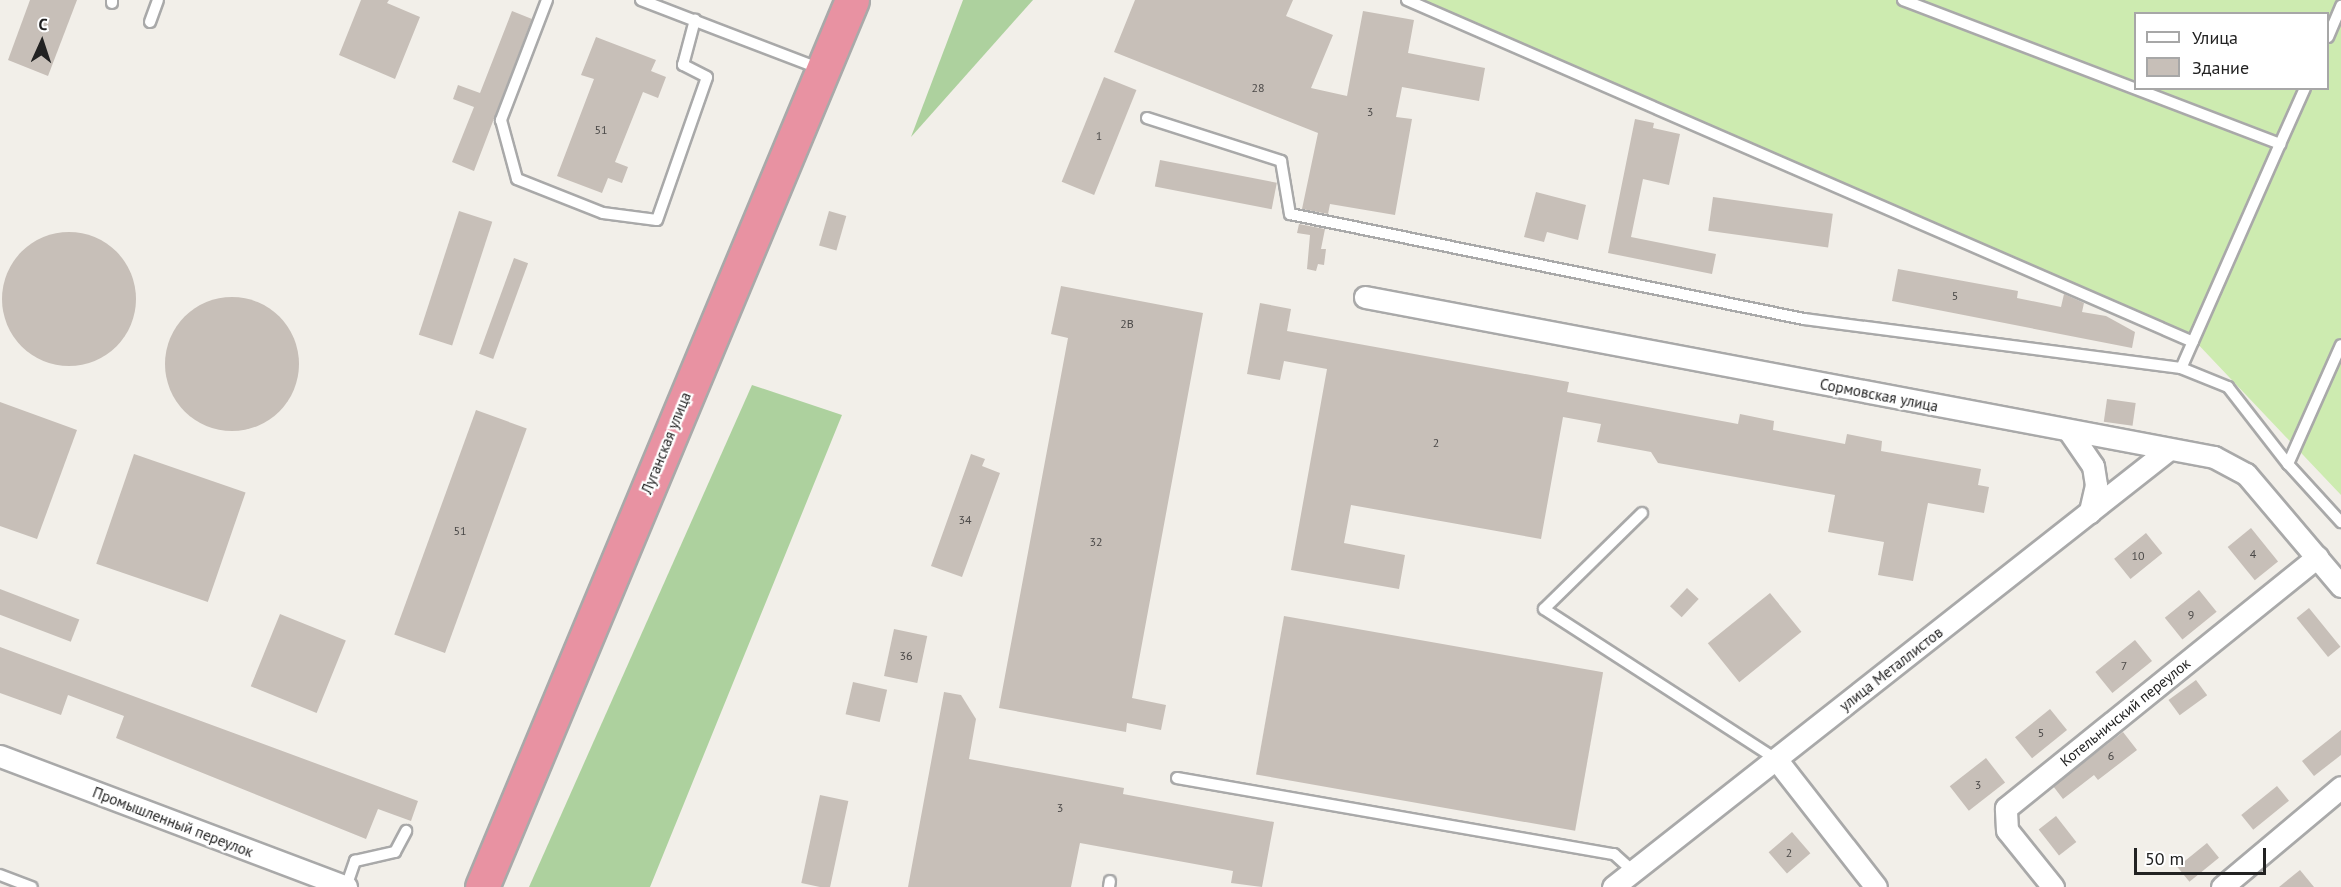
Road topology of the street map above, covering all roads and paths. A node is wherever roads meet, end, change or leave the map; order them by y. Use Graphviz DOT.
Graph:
graph roads {
  1 [pos="158,0"];
  2 [pos="547,0"];
  3 [pos="641,0"];
  4 [pos="852,0"];
  5 [pos="1407,0"];
  6 [pos="1903,0"];
  7 [pos="2341,6"];
  8 [pos="695,20"];
  9 [pos="150,22"];
  10 [pos="2329,34"];
  11 [pos="821,69"];
  12 [pos="2134,88"];
  13 [pos="2139,90"];
  14 [pos="2304,90"];
  15 [pos="1147,118"];
  16 [pos="2280,144"];
  17 [pos="1365,297"];
  18 [pos="2193,342"];
  19 [pos="2341,345"];
  20 [pos="2181,368"];
  21 [pos="2069,431"];
  22 [pos="2168,450"];
  23 [pos="2288,464"];
  24 [pos="2090,512"];
  25 [pos="1642,513"];
  26 [pos="2341,522"];
  27 [pos="2317,557"];
  28 [pos="2341,586"];
  29 [pos="0,756"];
  30 [pos="1776,759"];
  31 [pos="1177,778"];
  32 [pos="2341,787"];
  33 [pos="406,831"];
  34 [pos="1633,871"];
  35 [pos="0,875"];
  36 [pos="32,887"];
  37 [pos="346,887"];
  38 [pos="482,887"];
  39 [pos="1613,887"];
  40 [pos="1876,887"];
  41 [pos="2053,887"];
  42 [pos="2222,887"];
  1 -- 9 [label="lane"];
  2 -- 8 [label="lane"];
  3 -- 8 [label="lane"];
  4 -- 11 [label="highway, Луганская улица"];
  5 -- 18 [label="lane"];
  6 -- 12 [label="lane"];
  7 -- 10 [label="lane"];
  8 -- 11 [label="lane"];
  11 -- 38 [label="highway, Луганская улица"];
  13 -- 16 [label="lane"];
  14 -- 16 [label="lane"];
  15 -- 20 [label="lane"];
  16 -- 18 [label="lane"];
  17 -- 21 [label="street, Сормовская улица"];
  18 -- 20 [label="lane"];
  19 -- 23 [label="lane"];
  20 -- 23 [label="lane"];
  21 -- 22 [label="street, Сормовская улица"];
  21 -- 24 [label="street"];
  22 -- 24 [label="street, улица Металлистов"];
  22 -- 27 [label="street, Сормовская улица"];
  23 -- 26 [label="lane"];
  24 -- 30 [label="street, улица Металлистов"];
  25 -- 30 [label="lane"];
  27 -- 28 [label="street, Сормовская улица"];
  27 -- 41 [label="street, Котельничский переулок"];
  29 -- 37 [label="street, Промышленный переулок"];
  30 -- 34 [label="street, улица Металлистов"];
  30 -- 40 [label="street"];
  31 -- 34 [label="lane"];
  32 -- 42 [label="street"];
  33 -- 37 [label="lane"];
  34 -- 39 [label="street, улица Металлистов"];
  35 -- 36 [label="lane"];
}
